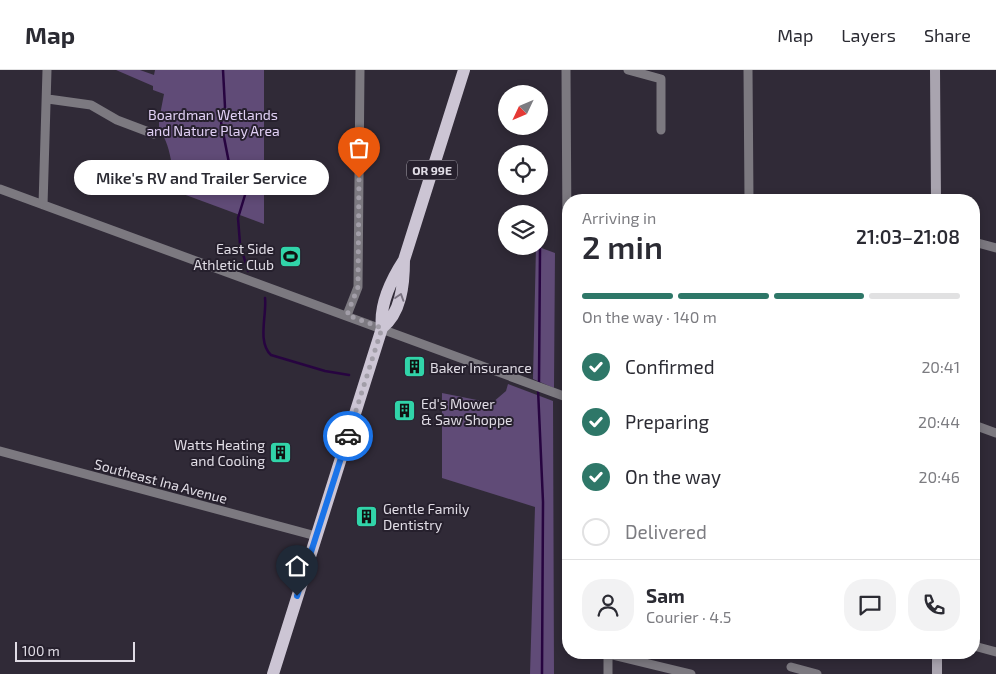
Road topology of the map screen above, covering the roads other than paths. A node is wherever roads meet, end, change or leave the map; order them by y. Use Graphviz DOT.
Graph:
graph roads {
  1 [pos="47,70"];
  2 [pos="360,70"];
  3 [pos="464,70"];
  4 [pos="566,70"];
  5 [pos="628,70"];
  6 [pos="748,70"];
  7 [pos="936,70"];
  8 [pos="48,99"];
  9 [pos="661,130"];
  10 [pos="154,134"];
  11 [pos="0,189"];
  12 [pos="567,194"];
  13 [pos="749,194"];
  14 [pos="936,194"];
  15 [pos="43,205"];
  16 [pos="980,244"];
  17 [pos="996,248"];
  18 [pos="347,315"];
  19 [pos="382,328"];
  20 [pos="562,396"];
  21 [pos="980,427"];
  22 [pos="996,433"];
  23 [pos="0,451"];
  24 [pos="316,536"];
  25 [pos="980,648"];
  26 [pos="996,652"];
  27 [pos="608,659"];
  28 [pos="634,659"];
  29 [pos="937,659"];
  30 [pos="791,668"];
  31 [pos="273,674"];
  32 [pos="608,674"];
  33 [pos="691,674"];
  34 [pos="817,674"];
  35 [pos="937,674"];
  1 -- 8 [label="street"];
  2 -- 18 [label="street"];
  3 -- 19 [label="main road, OR 99E"];
  4 -- 12 [label="street"];
  5 -- 9 [label="street"];
  6 -- 13 [label="street"];
  7 -- 14 [label="street"];
  8 -- 10 [label="street"];
  8 -- 15 [label="street"];
  11 -- 15 [label="street"];
  15 -- 18 [label="street"];
  16 -- 17 [label="street"];
  18 -- 19 [label="street"];
  19 -- 20 [label="street"];
  19 -- 24 [label="main road, OR 99E"];
  21 -- 22 [label="street"];
  23 -- 24 [label="street, Southeast Ina Avenue"];
  24 -- 31 [label="main road, OR 99E"];
  25 -- 26 [label="street"];
  27 -- 32 [label="street"];
  28 -- 33 [label="street"];
  29 -- 35 [label="street"];
  30 -- 34 [label="street"];
}
